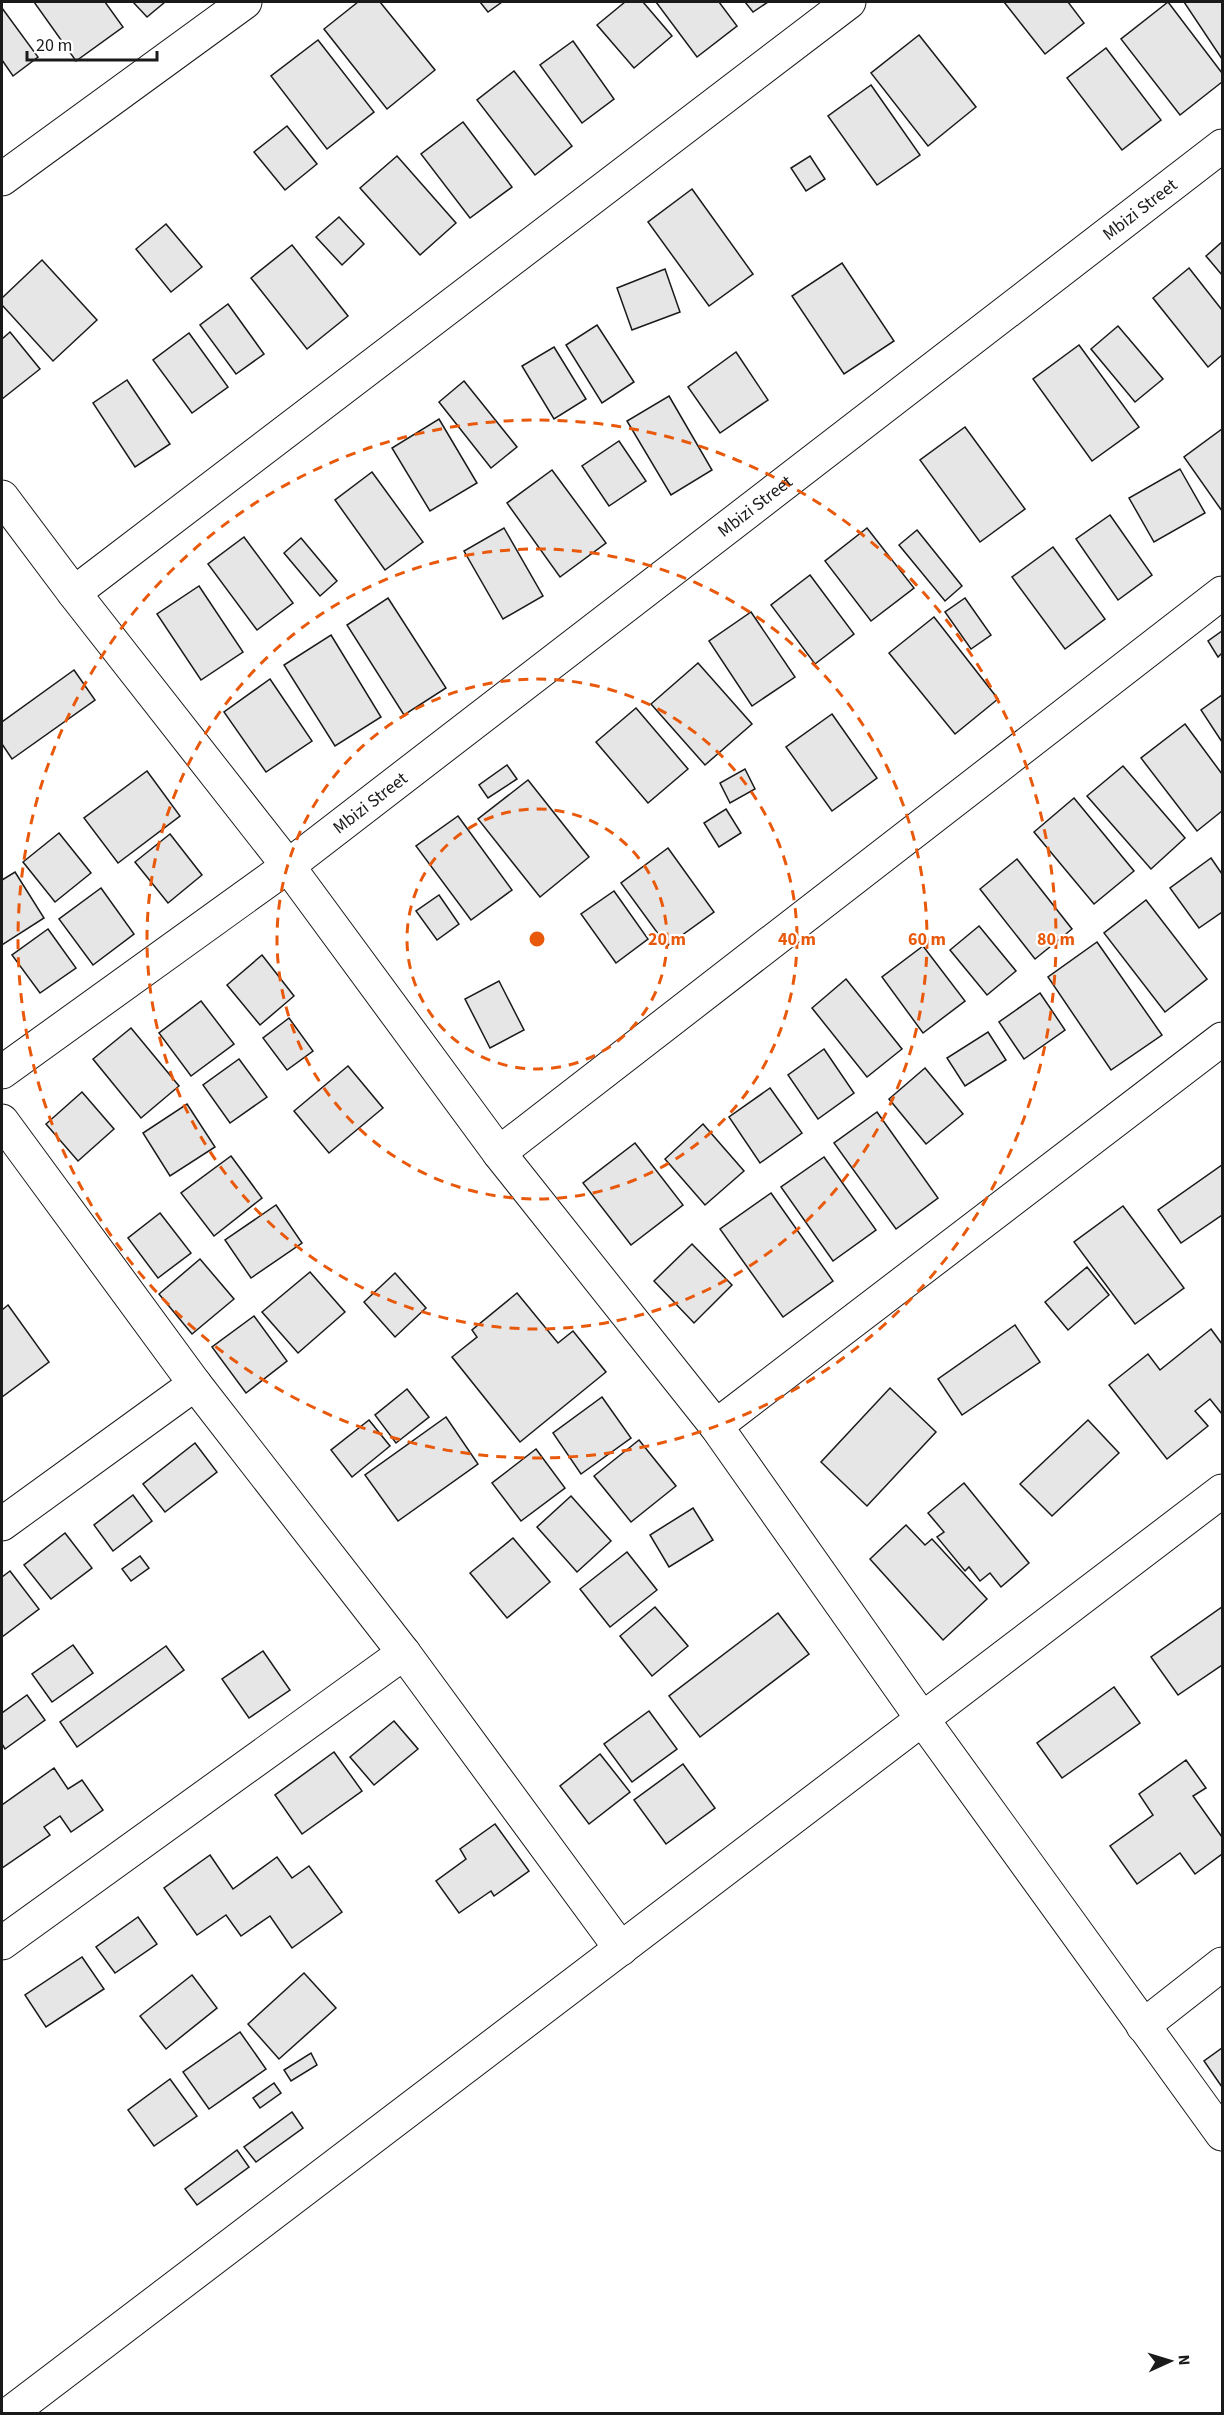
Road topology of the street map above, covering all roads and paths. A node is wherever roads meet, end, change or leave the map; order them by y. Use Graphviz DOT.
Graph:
graph roads {
  1 [pos="245,2"];
  2 [pos="849,2"];
  3 [pos="1222,146"];
  4 [pos="2,180"];
  5 [pos="2,497"];
  6 [pos="1222,592"];
  7 [pos="74,593"];
  8 [pos="288,866"];
  9 [pos="1222,1039"];
  10 [pos="2,1072"];
  11 [pos="2,1121"];
  12 [pos="499,1153"];
  13 [pos="195,1384"];
  14 [pos="716,1426"];
  15 [pos="1222,1491"];
  16 [pos="2,1524"];
  17 [pos="404,1653"];
  18 [pos="923,1720"];
  19 [pos="2,1943"];
  20 [pos="621,1949"];
  21 [pos="1222,1964"];
  22 [pos="1143,2026"];
  23 [pos="1222,2134"];
  24 [pos="9,2414"];
  1 -- 4 [label="street"];
  2 -- 7 [label="street"];
  3 -- 8 [label="street, Mbizi Street"];
  5 -- 7 [label="street"];
  6 -- 12 [label="street"];
  7 -- 8 [label="street"];
  8 -- 10 [label="street, Mbizi Street"];
  8 -- 12 [label="street"];
  9 -- 14 [label="street"];
  11 -- 13 [label="street"];
  12 -- 14 [label="street"];
  13 -- 16 [label="street"];
  13 -- 17 [label="street"];
  14 -- 18 [label="street"];
  15 -- 18 [label="street"];
  17 -- 19 [label="street"];
  17 -- 20 [label="street"];
  18 -- 20 [label="street"];
  18 -- 22 [label="street"];
  20 -- 24 [label="street"];
  21 -- 22 [label="street"];
  22 -- 23 [label="street"];
}
